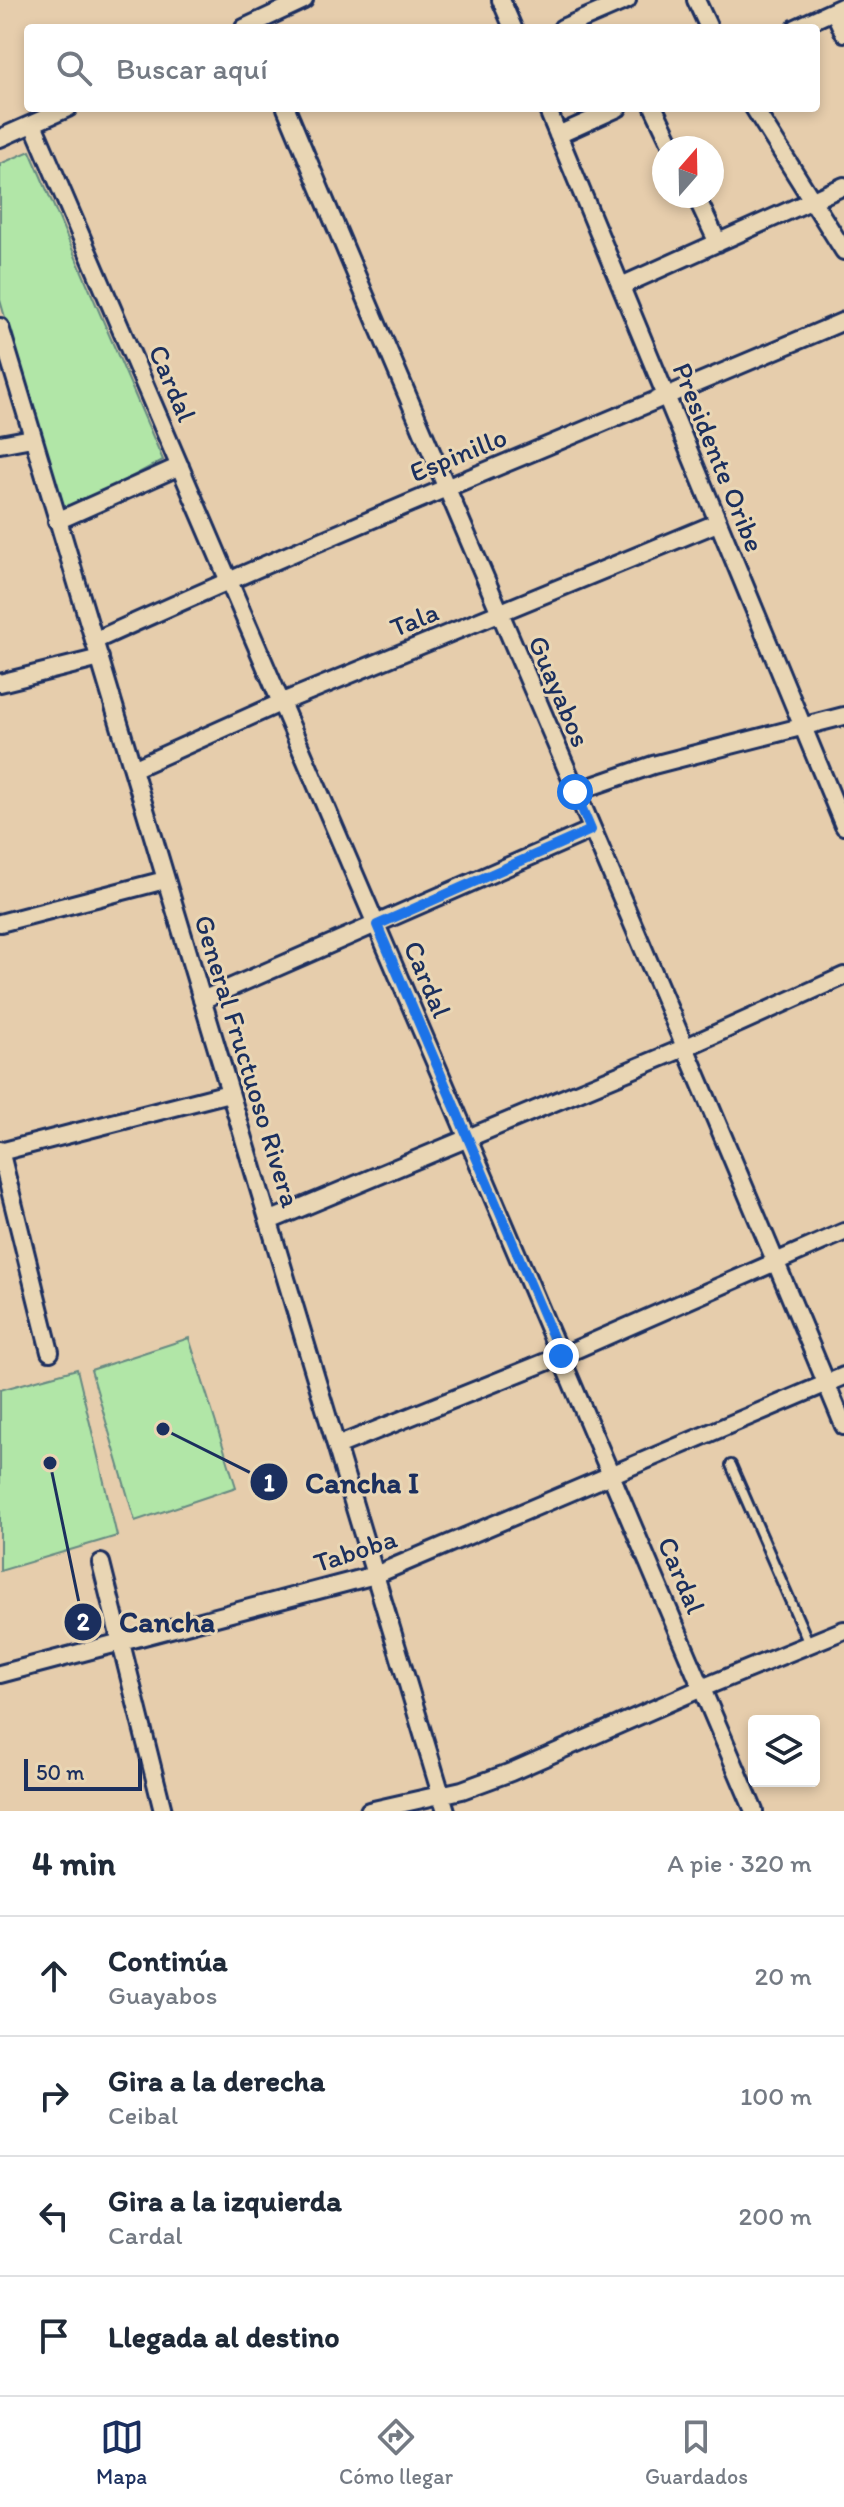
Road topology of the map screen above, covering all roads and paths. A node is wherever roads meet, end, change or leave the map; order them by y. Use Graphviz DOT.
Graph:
graph roads {
  1 [pos="304,0"];
  2 [pos="501,0"];
  3 [pos="627,0"];
  4 [pos="696,0"];
  5 [pos="839,8"];
  6 [pos="255,24"];
  7 [pos="511,24"];
  8 [pos="571,24"];
  9 [pos="707,24"];
  10 [pos="805,24"];
  11 [pos="844,33"];
  12 [pos="59,112"];
  13 [pos="288,112"];
  14 [pos="549,112"];
  15 [pos="609,112"];
  16 [pos="656,112"];
  17 [pos="757,112"];
  18 [pos="33,124"];
  19 [pos="558,135"];
  20 [pos="667,136"];
  21 [pos="0,138"];
  22 [pos="844,186"];
  23 [pos="812,200"];
  24 [pos="702,208"];
  25 [pos="718,243"];
  26 [pos="844,251"];
  27 [pos="621,286"];
  28 [pos="844,321"];
  29 [pos="0,327"];
  30 [pos="666,397"];
  31 [pos="32,438"];
  32 [pos="0,444"];
  33 [pos="180,466"];
  34 [pos="444,487"];
  35 [pos="57,521"];
  36 [pos="717,523"];
  37 [pos="230,579"];
  38 [pos="499,613"];
  39 [pos="94,641"];
  40 [pos="100,658"];
  41 [pos="0,683"];
  42 [pos="280,703"];
  43 [pos="844,716"];
  44 [pos="802,728"];
  45 [pos="133,769"];
  46 [pos="575,792"];
  47 [pos="844,826"];
  48 [pos="591,830"];
  49 [pos="165,880"];
  50 [pos="0,923"];
  51 [pos="377,925"];
  52 [pos="844,976"];
  53 [pos="202,1000"];
  54 [pos="684,1048"];
  55 [pos="229,1093"];
  56 [pos="468,1139"];
  57 [pos="0,1151"];
  58 [pos="269,1221"];
  59 [pos="844,1232"];
  60 [pos="776,1260"];
  61 [pos="50,1352"];
  62 [pos="561,1356"];
  63 [pos="844,1376"];
  64 [pos="826,1383"];
  65 [pos="844,1426"];
  66 [pos="337,1446"];
  67 [pos="731,1465"];
  68 [pos="611,1475"];
  69 [pos="101,1563"];
  70 [pos="375,1575"];
  71 [pos="844,1630"];
  72 [pos="122,1643"];
  73 [pos="809,1644"];
  74 [pos="0,1674"];
  75 [pos="702,1688"];
  76 [pos="443,1803"];
  77 [pos="163,1811"];
  78 [pos="369,1811"];
  79 [pos="754,1811"];
  1 -- 6 [label="street"];
  2 -- 7 [label="street"];
  3 -- 8 [label="street"];
  4 -- 9 [label="street"];
  5 -- 10 [label="street"];
  5 -- 11 [label="street"];
  12 -- 18 [label="street"];
  13 -- 34 [label="street, Guayabos"];
  14 -- 19 [label="street, Presidente Oribe"];
  15 -- 19 [label="street"];
  16 -- 20 [label="street"];
  17 -- 23 [label="street"];
  18 -- 21 [label="street"];
  18 -- 33 [label="street, Cardal"];
  19 -- 27 [label="street, Presidente Oribe"];
  22 -- 23 [label="street"];
  23 -- 25 [label="street"];
  23 -- 26 [label="street"];
  24 -- 25 [label="street"];
  25 -- 27 [label="street"];
  27 -- 30 [label="street, Presidente Oribe"];
  28 -- 30 [label="street, Espinillo"];
  29 -- 31 [label="street, General Fructuoso Rivera"];
  30 -- 34 [label="street, Espinillo"];
  30 -- 36 [label="street, Presidente Oribe"];
  31 -- 32 [label="street"];
  31 -- 35 [label="street, General Fructuoso Rivera"];
  33 -- 35 [label="street"];
  33 -- 37 [label="street, Cardal"];
  34 -- 37 [label="street, Espinillo"];
  34 -- 38 [label="street, Guayabos"];
  35 -- 39 [label="street, General Fructuoso Rivera"];
  36 -- 38 [label="street, Tala"];
  36 -- 44 [label="street, Presidente Oribe"];
  37 -- 39 [label="street, Espinillo"];
  37 -- 42 [label="street, Cardal"];
  38 -- 42 [label="street, Tala"];
  38 -- 46 [label="street, Guayabos"];
  39 -- 40 [label="street, General Fructuoso Rivera"];
  40 -- 41 [label="street"];
  40 -- 45 [label="street, General Fructuoso Rivera"];
  42 -- 45 [label="street, Tala"];
  42 -- 51 [label="street, Cardal"];
  43 -- 44 [label="street"];
  44 -- 46 [label="street"];
  44 -- 47 [label="street, Presidente Oribe"];
  45 -- 49 [label="street, General Fructuoso Rivera"];
  46 -- 48 [label="street, Guayabos"];
  48 -- 51 [label="street"];
  48 -- 54 [label="street, Guayabos"];
  49 -- 50 [label="street"];
  49 -- 53 [label="street, General Fructuoso Rivera"];
  51 -- 53 [label="street"];
  51 -- 56 [label="street, Cardal"];
  52 -- 54 [label="street"];
  53 -- 55 [label="street, General Fructuoso Rivera"];
  54 -- 56 [label="street"];
  54 -- 60 [label="street, Guayabos"];
  55 -- 57 [label="street"];
  55 -- 58 [label="street, General Fructuoso Rivera"];
  56 -- 58 [label="street"];
  56 -- 62 [label="street, Cardal"];
  57 -- 61 [label="street"];
  58 -- 66 [label="street, General Fructuoso Rivera"];
  59 -- 60 [label="street"];
  60 -- 62 [label="street"];
  60 -- 64 [label="street, Guayabos"];
  62 -- 66 [label="street"];
  62 -- 68 [label="street, Cardal"];
  63 -- 64 [label="street, Taboba"];
  64 -- 65 [label="street, Guayabos"];
  64 -- 68 [label="street, Taboba"];
  66 -- 70 [label="street, General Fructuoso Rivera"];
  67 -- 73 [label="lane"];
  68 -- 70 [label="street, Taboba"];
  68 -- 75 [label="street, Cardal"];
  69 -- 72 [label="street"];
  70 -- 72 [label="street, Taboba"];
  70 -- 76 [label="street, General Fructuoso Rivera"];
  71 -- 73 [label="street"];
  72 -- 74 [label="street, Taboba"];
  72 -- 77 [label="street"];
  73 -- 75 [label="street"];
  75 -- 76 [label="street"];
  75 -- 79 [label="street, Cardal"];
  76 -- 78 [label="street"];
}
